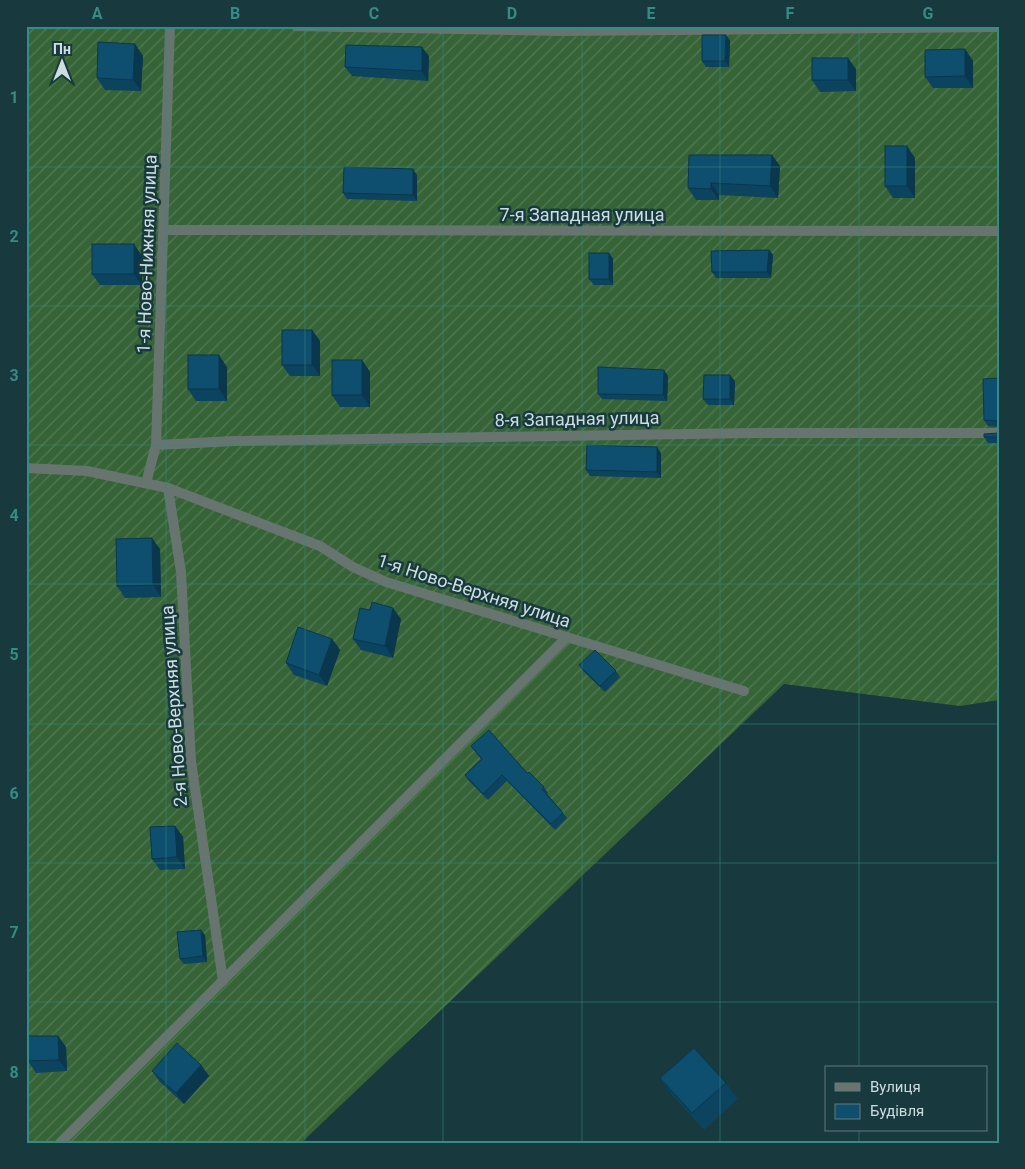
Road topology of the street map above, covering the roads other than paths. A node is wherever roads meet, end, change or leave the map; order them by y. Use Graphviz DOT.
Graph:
graph roads {
  1 [pos="170,26"];
  2 [pos="296,26"];
  3 [pos="999,27"];
  4 [pos="165,230"];
  5 [pos="999,231"];
  6 [pos="999,433"];
  7 [pos="156,445"];
  8 [pos="26,468"];
  9 [pos="146,483"];
  10 [pos="168,488"];
  11 [pos="566,637"];
  12 [pos="744,691"];
  13 [pos="223,981"];
  14 [pos="60,1143"];
  1 -- 4 [label="street, 1-я Ново-Нижняя улица"];
  2 -- 3 [label="street"];
  4 -- 5 [label="street, 7-я Западная улица"];
  4 -- 7 [label="street, 1-я Ново-Нижняя улица"];
  6 -- 7 [label="street, 8-я Западная улица"];
  7 -- 9 [label="street, 1-я Ново-Нижняя улица"];
  8 -- 9 [label="street, 1-я Ново-Верхняя улица"];
  9 -- 10 [label="street, 1-я Ново-Верхняя улица"];
  10 -- 11 [label="street, 1-я Ново-Верхняя улица"];
  10 -- 13 [label="street, 2-я Ново-Верхняя улица"];
  11 -- 12 [label="street, 1-я Ново-Верхняя улица"];
  11 -- 13 [label="street"];
  13 -- 14 [label="street"];
}
